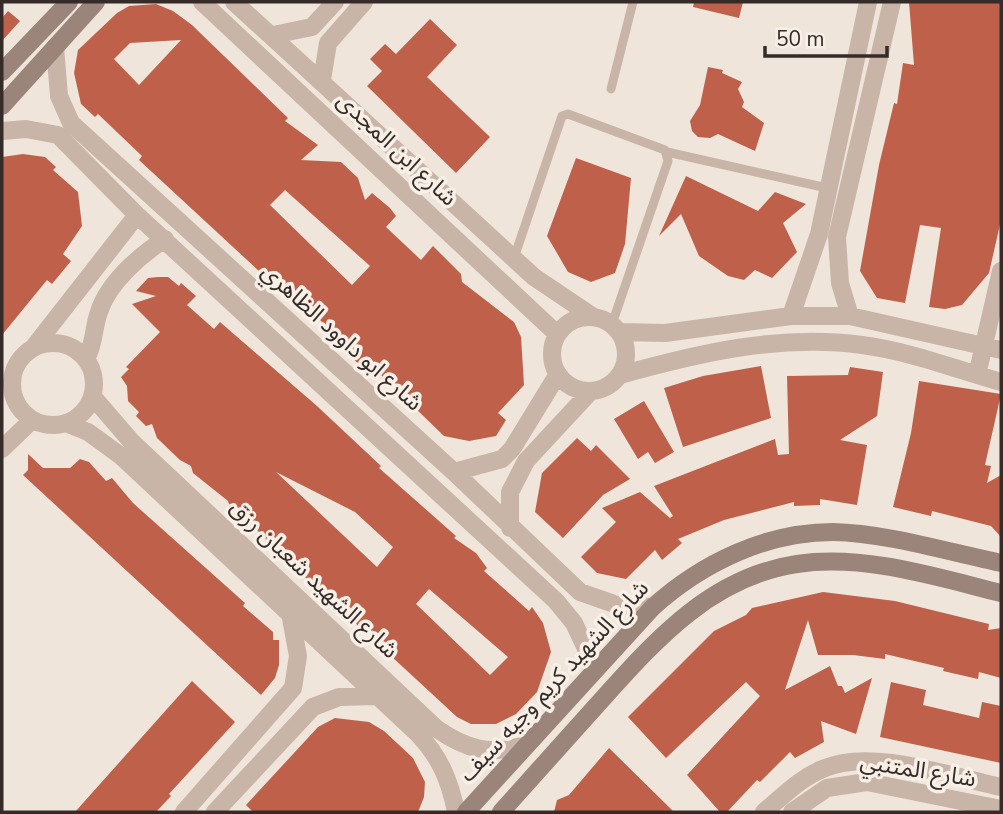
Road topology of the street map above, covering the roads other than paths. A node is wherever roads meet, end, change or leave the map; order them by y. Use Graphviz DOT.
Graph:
graph roads {
  1 [pos="69,2"];
  2 [pos="96,2"];
  3 [pos="202,2"];
  4 [pos="234,2"];
  5 [pos="335,2"];
  6 [pos="364,2"];
  7 [pos="633,2"];
  8 [pos="868,2"];
  9 [pos="892,2"];
  10 [pos="312,27"];
  11 [pos="273,35"];
  12 [pos="328,43"];
  13 [pos="55,47"];
  14 [pos="2,72"];
  15 [pos="322,80"];
  16 [pos="611,89"];
  17 [pos="2,106"];
  18 [pos="64,129"];
  19 [pos="2,131"];
  20 [pos="667,152"];
  21 [pos="827,188"];
  22 [pos="137,215"];
  23 [pos="819,234"];
  24 [pos="838,237"];
  25 [pos="165,239"];
  26 [pos="514,258"];
  27 [pos="1001,271"];
  28 [pos="592,316"];
  29 [pos="792,316"];
  30 [pos="850,316"];
  31 [pos="616,328"];
  32 [pos="557,334"];
  33 [pos="33,348"];
  34 [pos="993,348"];
  35 [pos="86,359"];
  36 [pos="558,374"];
  37 [pos="620,375"];
  38 [pos="977,375"];
  39 [pos="7,382"];
  40 [pos="1001,382"];
  41 [pos="591,391"];
  42 [pos="93,397"];
  43 [pos="32,420"];
  44 [pos="68,424"];
  45 [pos="2,449"];
  46 [pos="454,472"];
  47 [pos="510,528"];
  48 [pos="1001,563"];
  49 [pos="1001,593"];
  50 [pos="653,607"];
  51 [pos="290,613"];
  52 [pos="340,650"];
  53 [pos="595,668"];
  54 [pos="377,696"];
  55 [pos="524,745"];
  56 [pos="1001,787"];
  57 [pos="1001,809"];
  58 [pos="184,812"];
  59 [pos="215,812"];
  60 [pos="456,812"];
  61 [pos="466,812"];
  62 [pos="501,812"];
  63 [pos="764,812"];
  64 [pos="792,812"];
  1 -- 14 [label="street"];
  2 -- 13 [label="street"];
  3 -- 32 [label="street, شارع ابن المجدى"];
  4 -- 11 [label="street, شارع ابن المجدى"];
  5 -- 10 [label="street"];
  6 -- 12 [label="street"];
  7 -- 16 [label="lane"];
  8 -- 21 [label="street"];
  9 -- 24 [label="street"];
  10 -- 11 [label="street"];
  10 -- 12 [label="street"];
  11 -- 15 [label="street, شارع ابن المجدى"];
  12 -- 15 [label="street"];
  13 -- 17 [label="street"];
  13 -- 18 [label="street, شارع ابو داوود الظاهري"];
  15 -- 26 [label="street, شارع ابن المجدى"];
  18 -- 19 [label="street"];
  18 -- 22 [label="street, شارع ابو داوود الظاهري"];
  18 -- 46 [label="street, شارع ابو داوود الظاهري"];
  20 -- 21 [label="lane"];
  20 -- 26 [label="lane"];
  20 -- 31 [label="lane"];
  21 -- 23 [label="street"];
  22 -- 25 [label="street, شارع ابو داوود الظاهري"];
  22 -- 33 [label="street"];
  23 -- 24 [label="street"];
  23 -- 29 [label="street"];
  24 -- 30 [label="street"];
  25 -- 35 [label="street"];
  25 -- 53 [label="street, شارع ابو داوود الظاهري"];
  26 -- 28 [label="street, شارع ابن المجدى"];
  27 -- 34 [label="street"];
  28 -- 31 [label="street"];
  28 -- 32 [label="street"];
  29 -- 30 [label="street"];
  29 -- 31 [label="street"];
  30 -- 34 [label="street"];
  31 -- 37 [label="street"];
  32 -- 36 [label="street"];
  33 -- 35 [label="street"];
  33 -- 39 [label="street"];
  34 -- 38 [label="street"];
  35 -- 42 [label="street"];
  36 -- 41 [label="street"];
  36 -- 46 [label="street"];
  37 -- 38 [label="street"];
  37 -- 41 [label="street"];
  38 -- 40 [label="street"];
  39 -- 43 [label="street"];
  41 -- 47 [label="street"];
  42 -- 44 [label="street"];
  42 -- 52 [label="street, شارع الشهيد شعبان رزق"];
  43 -- 44 [label="street"];
  43 -- 45 [label="street"];
  44 -- 51 [label="street, شارع الشهيد شعبان رزق"];
  46 -- 47 [label="street, شارع ابو داوود الظاهري"];
  47 -- 50 [label="street, شارع ابو داوود الظاهري"];
  48 -- 50 [label="street, شارع الشهيد كريم وجيه سيف"];
  49 -- 62 [label="street, شارع الشهيد كريم وجيه سيف"];
  50 -- 53 [label="street, شارع الشهيد كريم وجيه سيف"];
  51 -- 52 [label="street, شارع الشهيد شعبان رزق"];
  51 -- 58 [label="street"];
  52 -- 54 [label="street, شارع الشهيد شعبان رزق"];
  52 -- 55 [label="street, شارع الشهيد شعبان رزق"];
  53 -- 55 [label="street, شارع الشهيد كريم وجيه سيف"];
  54 -- 59 [label="street"];
  54 -- 60 [label="street, شارع الشهيد شعبان رزق"];
  55 -- 61 [label="street, شارع الشهيد كريم وجيه سيف"];
  56 -- 63 [label="street, شارع المتنبي"];
  57 -- 64 [label="street, شارع المتنبي"];
}
